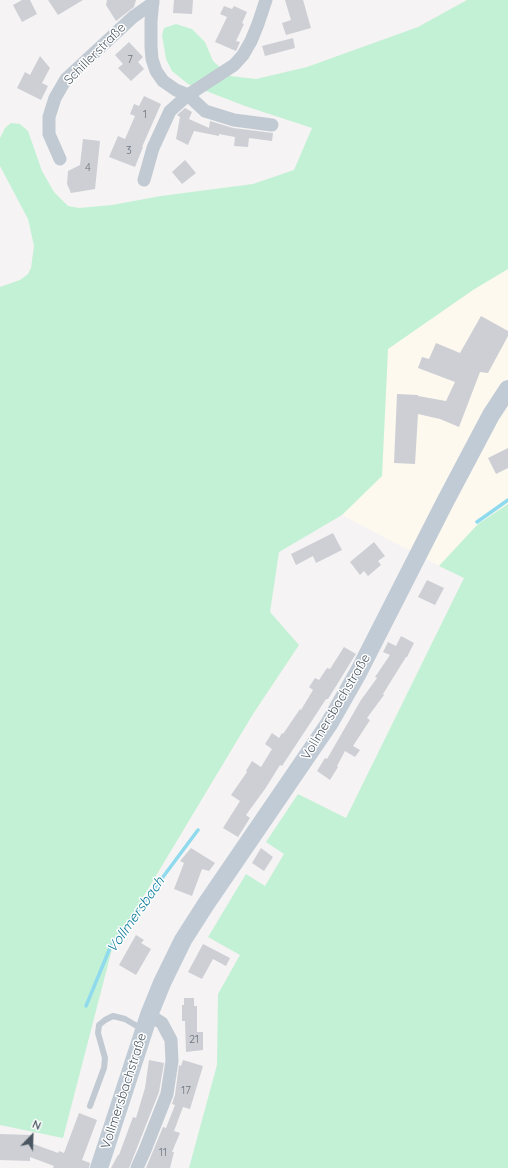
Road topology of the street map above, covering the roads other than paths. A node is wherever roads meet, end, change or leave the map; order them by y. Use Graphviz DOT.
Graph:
graph roads {
  1 [pos="266,0"];
  2 [pos="153,2"];
  3 [pos="188,95"];
  4 [pos="272,125"];
  5 [pos="60,159"];
  6 [pos="144,180"];
  7 [pos="508,389"];
  8 [pos="146,1022"];
  9 [pos="90,1106"];
  10 [pos="99,1168"];
  11 [pos="137,1168"];
  1 -- 3 [label="street"];
  2 -- 3 [label="street"];
  2 -- 5 [label="street, Schillerstraße"];
  3 -- 4 [label="street"];
  3 -- 6 [label="street"];
  7 -- 8 [label="main road, Vollmersbachstraße"];
  8 -- 9 [label="lane"];
  8 -- 10 [label="main road, Vollmersbachstraße"];
  8 -- 11 [label="street, Vollmersbachstraße"];
}
